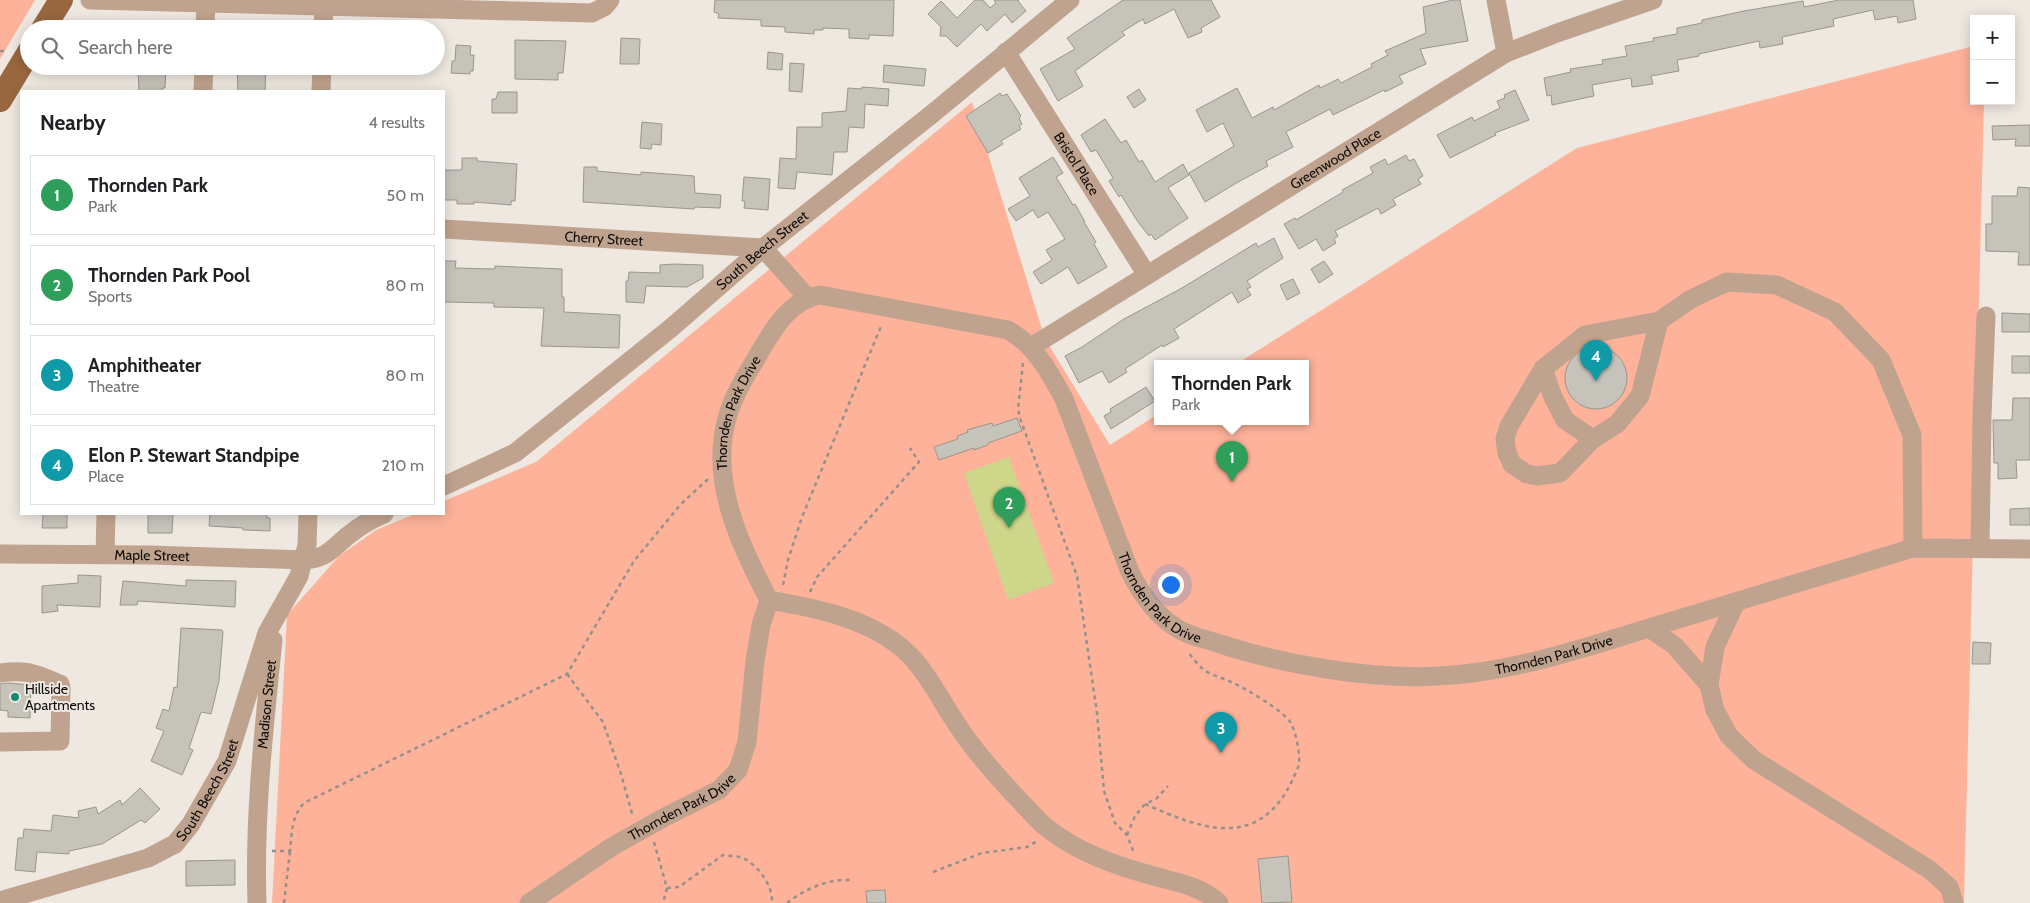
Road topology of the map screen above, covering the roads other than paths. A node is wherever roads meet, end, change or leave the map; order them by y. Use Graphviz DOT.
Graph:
graph roads {
  1 [pos="60,0"];
  2 [pos="90,0"];
  3 [pos="610,0"];
  4 [pos="1070,0"];
  5 [pos="1496,0"];
  6 [pos="1653,0"];
  7 [pos="206,2"];
  8 [pos="324,7"];
  9 [pos="48,20"];
  10 [pos="205,20"];
  11 [pos="323,20"];
  12 [pos="1006,52"];
  13 [pos="1506,53"];
  14 [pos="20,67"];
  15 [pos="204,75"];
  16 [pos="322,75"];
  17 [pos="204,90"];
  18 [pos="321,90"];
  19 [pos="0,100"];
  20 [pos="445,229"];
  21 [pos="763,248"];
  22 [pos="1147,275"];
  23 [pos="808,298"];
  24 [pos="1986,316"];
  25 [pos="1659,321"];
  26 [pos="1027,355"];
  27 [pos="1543,369"];
  28 [pos="1593,438"];
  29 [pos="445,486"];
  30 [pos="106,515"];
  31 [pos="308,515"];
  32 [pos="382,515"];
  33 [pos="1913,548"];
  34 [pos="1972,548"];
  35 [pos="2030,549"];
  36 [pos="0,554"];
  37 [pos="105,554"];
  38 [pos="305,560"];
  39 [pos="769,600"];
  40 [pos="1736,602"];
  41 [pos="275,617"];
  42 [pos="1649,628"];
  43 [pos="0,673"];
  44 [pos="1709,684"];
  45 [pos="0,742"];
  46 [pos="58,884"];
  47 [pos="0,901"];
  48 [pos="57,903"];
  49 [pos="257,903"];
  50 [pos="529,903"];
  51 [pos="1219,903"];
  52 [pos="1954,903"];
  1 -- 9 [label="main road"];
  2 -- 7 [label="street"];
  3 -- 8 [label="street"];
  4 -- 12 [label="street, South Beech Street"];
  5 -- 13 [label="street"];
  6 -- 13 [label="street, Greenwood Place"];
  7 -- 8 [label="street"];
  7 -- 10 [label="street"];
  8 -- 11 [label="street"];
  12 -- 21 [label="street, South Beech Street"];
  12 -- 22 [label="street, Bristol Place"];
  13 -- 22 [label="street, Greenwood Place"];
  14 -- 19 [label="main road"];
  15 -- 17 [label="street"];
  16 -- 18 [label="street"];
  20 -- 21 [label="street, Cherry Street"];
  21 -- 23 [label="street"];
  21 -- 29 [label="street, South Beech Street"];
  22 -- 26 [label="street, Greenwood Place"];
  23 -- 26 [label="street, Thornden Park Drive"];
  23 -- 39 [label="street, Thornden Park Drive"];
  24 -- 34 [label="street"];
  25 -- 27 [label="street"];
  25 -- 28 [label="street"];
  25 -- 33 [label="street"];
  26 -- 42 [label="street, Thornden Park Drive"];
  27 -- 28 [label="street"];
  27 -- 28 [label="street"];
  30 -- 37 [label="street"];
  31 -- 38 [label="street, Madison Street"];
  32 -- 38 [label="street"];
  33 -- 34 [label="street, Thornden Park Drive"];
  33 -- 40 [label="street, Thornden Park Drive"];
  34 -- 35 [label="street, Thornden Park Drive"];
  36 -- 37 [label="street, Maple Street"];
  37 -- 38 [label="street, Maple Street"];
  38 -- 41 [label="street, Madison Street"];
  39 -- 50 [label="street, Thornden Park Drive"];
  39 -- 51 [label="street"];
  40 -- 42 [label="street, Thornden Park Drive"];
  40 -- 44 [label="street"];
  41 -- 46 [label="street, South Beech Street"];
  41 -- 49 [label="street, Madison Street"];
  42 -- 44 [label="street"];
  43 -- 45 [label="street"];
  44 -- 52 [label="street"];
  46 -- 47 [label="street, South Beech Street"];
  46 -- 48 [label="street"];
}
